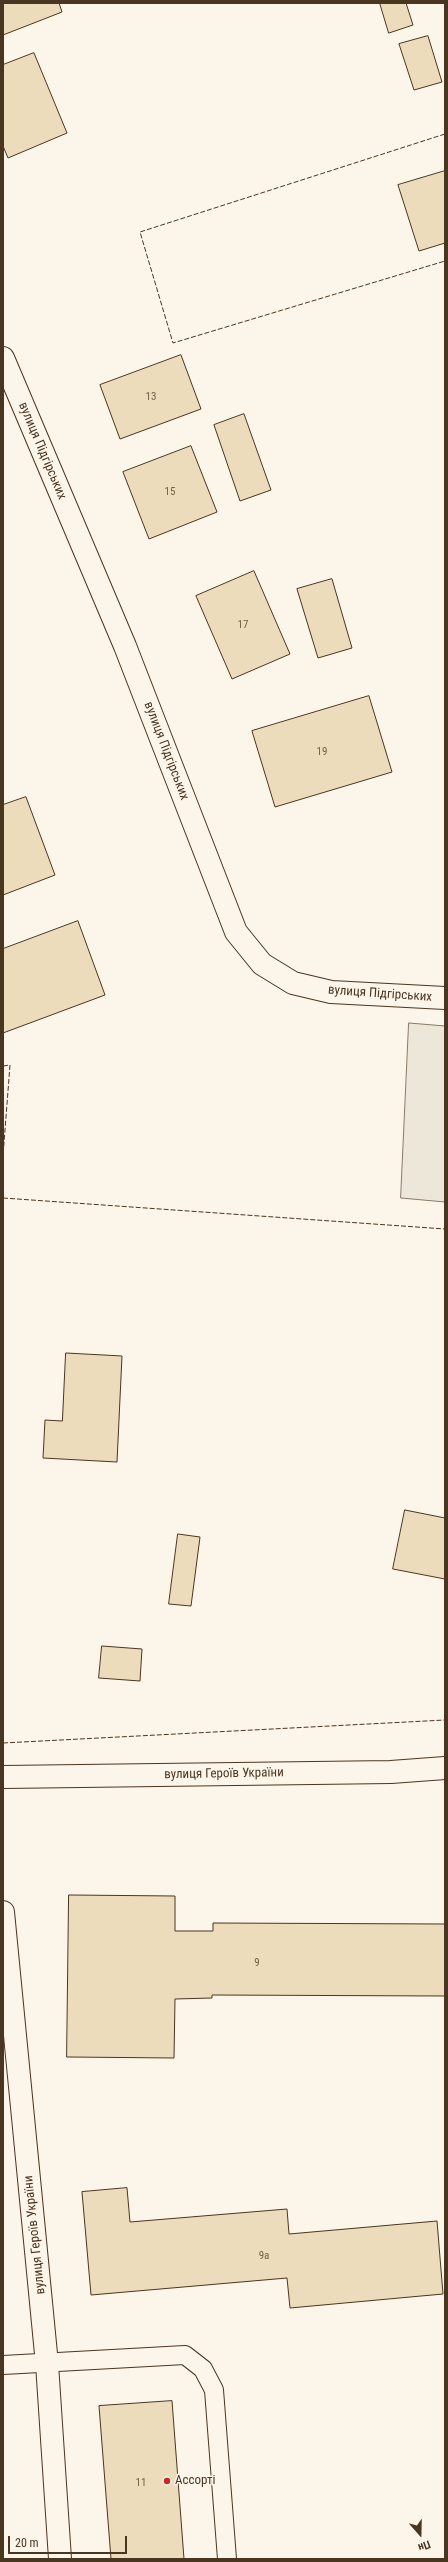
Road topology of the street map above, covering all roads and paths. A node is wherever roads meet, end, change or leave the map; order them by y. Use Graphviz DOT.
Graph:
graph roads {
  1 [pos="3,358"];
  2 [pos="445,998"];
  3 [pos="445,1768"];
  4 [pos="3,1778"];
  5 [pos="3,1912"];
  6 [pos="47,2364"];
  7 [pos="3,2365"];
  8 [pos="60,2559"];
  9 [pos="227,2559"];
  1 -- 2 [label="street, вулиця Підгірських"];
  3 -- 4 [label="street, вулиця Героїв України"];
  5 -- 6 [label="street, вулиця Героїв України"];
  6 -- 7 [label="lane"];
  6 -- 8 [label="street, вулиця Героїв України"];
  6 -- 9 [label="lane"];
}
